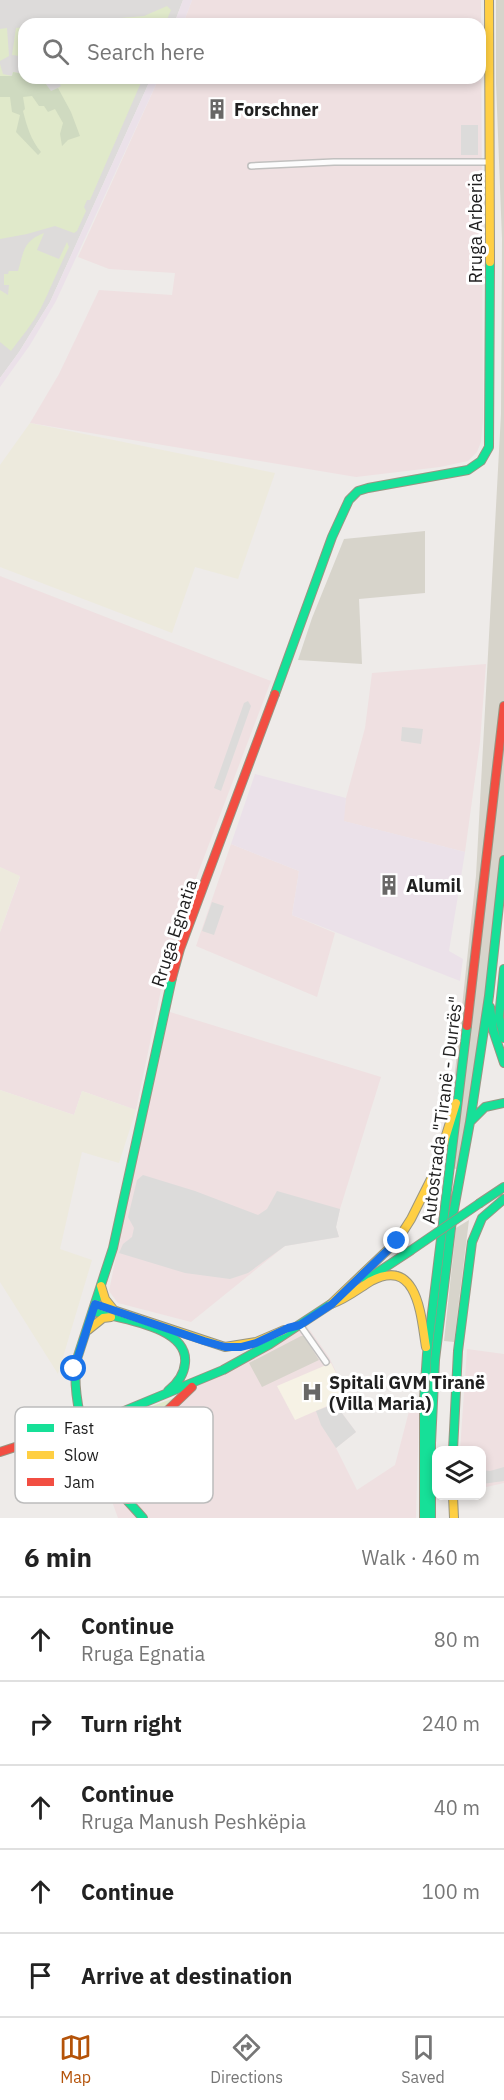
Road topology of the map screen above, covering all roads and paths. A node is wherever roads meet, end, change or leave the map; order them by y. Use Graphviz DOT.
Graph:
graph roads {
  1 [pos="489,0"];
  2 [pos="490,162"];
  3 [pos="250,166"];
  4 [pos="486,455"];
  5 [pos="504,706"];
  6 [pos="504,860"];
  7 [pos="504,969"];
  8 [pos="489,996"];
  9 [pos="495,1018"];
  10 [pos="504,1038"];
  11 [pos="504,1063"];
  12 [pos="458,1096"];
  13 [pos="504,1103"];
  14 [pos="470,1122"];
  15 [pos="504,1187"];
  16 [pos="504,1199"];
  17 [pos="101,1286"];
  18 [pos="332,1304"];
  19 [pos="94,1307"];
  20 [pos="113,1314"];
  21 [pos="300,1325"];
  22 [pos="87,1330"];
  23 [pos="427,1354"];
  24 [pos="326,1362"];
  25 [pos="203,1379"];
  26 [pos="157,1399"];
  27 [pos="79,1407"];
  28 [pos="136,1407"];
  29 [pos="170,1407"];
  30 [pos="453,1446"];
  31 [pos="15,1447"];
  32 [pos="0,1452"];
  33 [pos="453,1500"];
  34 [pos="130,1503"];
  35 [pos="143,1518"];
  36 [pos="424,1518"];
  37 [pos="431,1518"];
  38 [pos="454,1518"];
  1 -- 2 [label="main road, Rruga Arberia"];
  2 -- 3 [label="street"];
  2 -- 4 [label="main road, Rruga Arberia"];
  4 -- 17 [label="main road, Rruga Egnatia"];
  5 -- 12 [label="main road, Autostrada \"Tiranë - Durrës\""];
  6 -- 8 [label="main road, Autostrada \"Tiranë - Durrës\""];
  7 -- 9 [label="main road"];
  8 -- 9 [label="main road"];
  8 -- 14 [label="main road, Autostrada \"Tiranë - Durrës\""];
  9 -- 10 [label="main road"];
  9 -- 11 [label="main road"];
  12 -- 18 [label="main road"];
  12 -- 23 [label="main road, Autostrada \"Tiranë - Durrës\""];
  13 -- 14 [label="main road"];
  14 -- 37 [label="main road, Autostrada \"Tiranë - Durrës\""];
  15 -- 18 [label="main road, bridge"];
  16 -- 30 [label="main road"];
  17 -- 19 [label="main road, Rruga Egnatia"];
  17 -- 20 [label="main road"];
  18 -- 21 [label="main road"];
  18 -- 23 [label="main road"];
  19 -- 20 [label="main road"];
  19 -- 22 [label="main road, Rruga Egnatia"];
  20 -- 21 [label="main road"];
  20 -- 22 [label="main road"];
  20 -- 26 [label="main road"];
  21 -- 24 [label="street"];
  21 -- 25 [label="main road"];
  22 -- 27 [label="main road, Rruga Egnatia"];
  23 -- 36 [label="main road, Autostrada \"Tiranë - Durrës\""];
  25 -- 26 [label="main road"];
  25 -- 29 [label="main road"];
  26 -- 28 [label="main road"];
  31 -- 32 [label="main road, bridge"];
  33 -- 38 [label="main road"];
  34 -- 35 [label="main road, Rruga Egnatia"];
}
